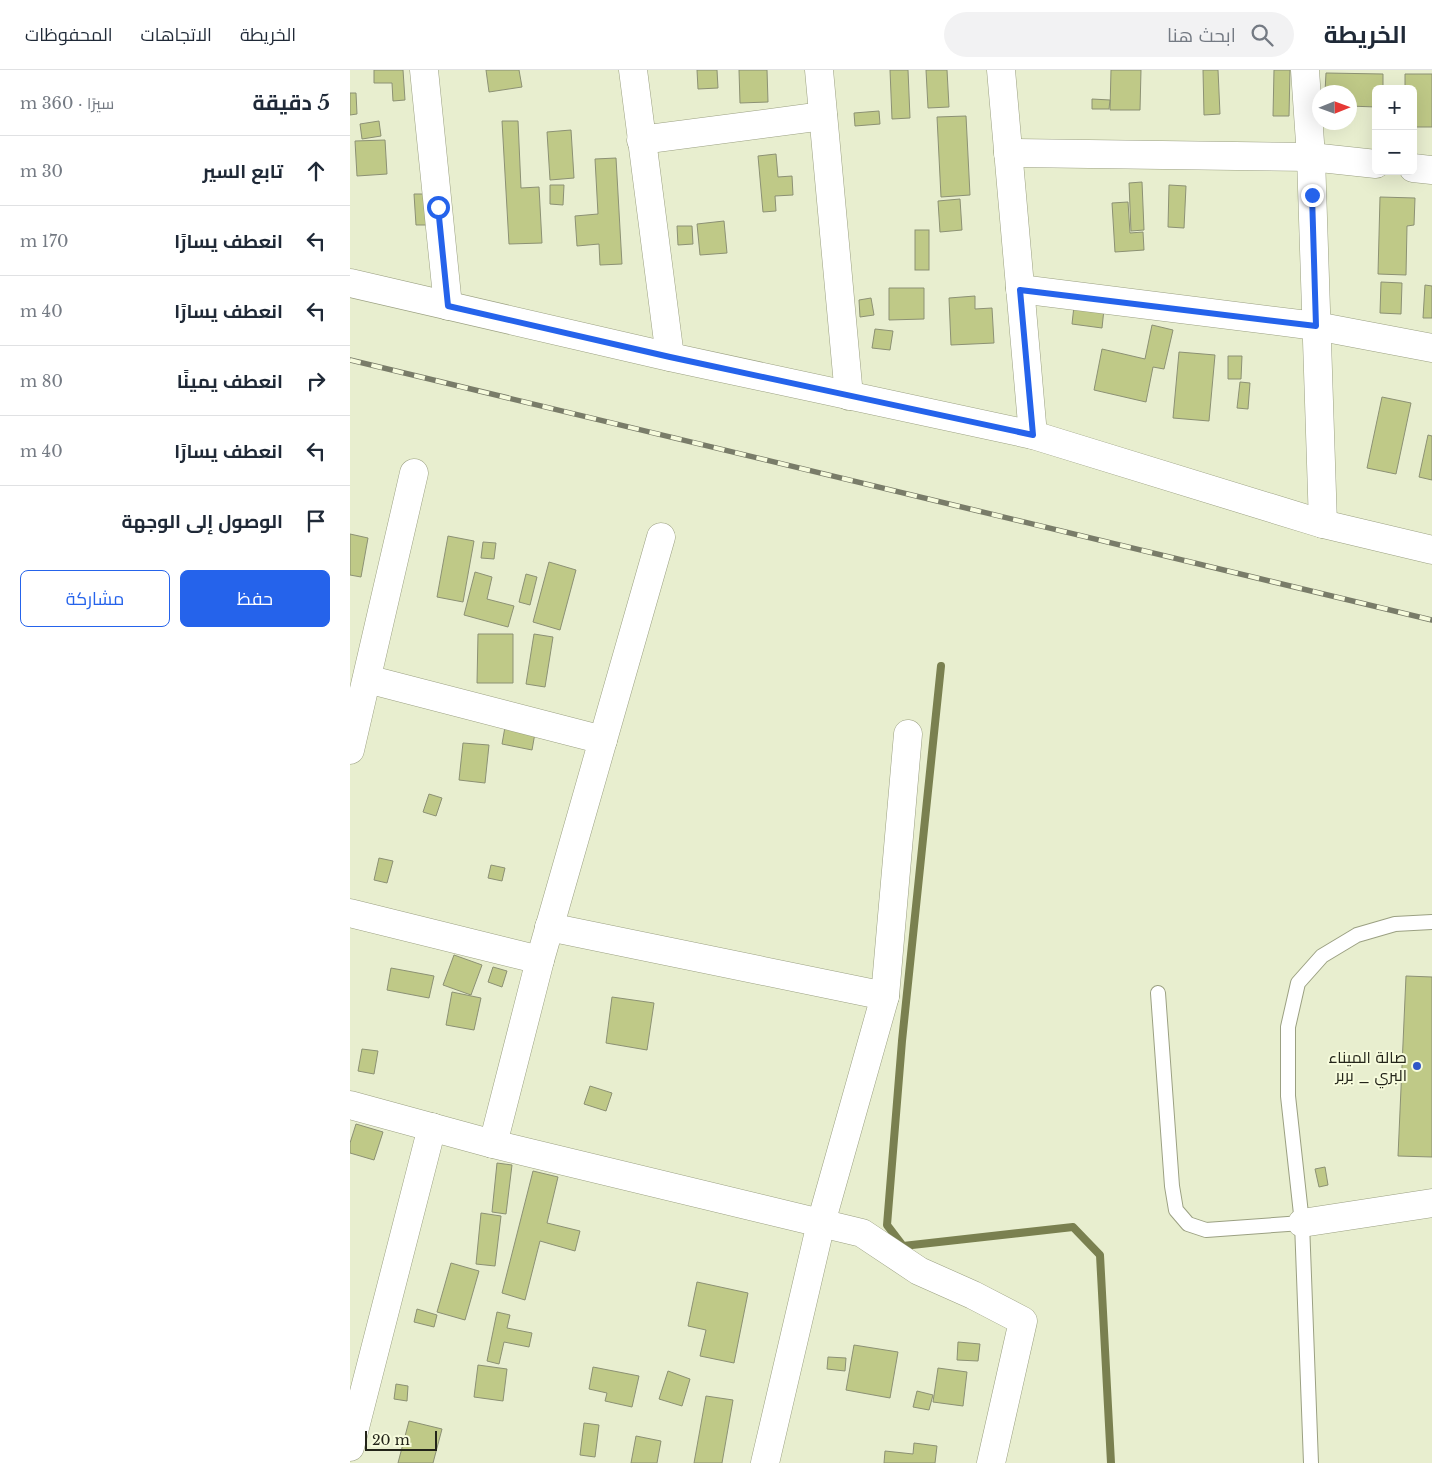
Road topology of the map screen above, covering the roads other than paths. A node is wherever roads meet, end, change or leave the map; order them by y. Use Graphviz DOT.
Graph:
graph roads {
  1 [pos="424,70"];
  2 [pos="633,70"];
  3 [pos="819,70"];
  4 [pos="1001,70"];
  5 [pos="1305,70"];
  6 [pos="824,116"];
  7 [pos="641,140"];
  8 [pos="1008,153"];
  9 [pos="1311,158"];
  10 [pos="1372,164"];
  11 [pos="1417,168"];
  12 [pos="1432,170"];
  13 [pos="350,283"];
  14 [pos="1020,290"];
  15 [pos="448,306"];
  16 [pos="1316,326"];
  17 [pos="1432,348"];
  18 [pos="670,357"];
  19 [pos="850,396"];
  20 [pos="1033,435"];
  21 [pos="414,474"];
  22 [pos="1324,524"];
  23 [pos="661,537"];
  24 [pos="1432,550"];
  25 [pos="367,679"];
  26 [pos="908,734"];
  27 [pos="603,740"];
  28 [pos="350,750"];
  29 [pos="350,913"];
  30 [pos="1432,922"];
  31 [pos="550,927"];
  32 [pos="540,960"];
  33 [pos="1158,994"];
  34 [pos="885,996"];
  35 [pos="350,1105"];
  36 [pos="432,1127"];
  37 [pos="493,1144"];
  38 [pos="1432,1203"];
  39 [pos="821,1223"];
  40 [pos="1302,1223"];
  41 [pos="350,1447"];
  42 [pos="765,1463"];
  43 [pos="991,1463"];
  44 [pos="1311,1463"];
  1 -- 15 [label="street"];
  2 -- 7 [label="street"];
  3 -- 6 [label="street"];
  4 -- 8 [label="street"];
  5 -- 9 [label="street"];
  6 -- 7 [label="street"];
  6 -- 19 [label="street"];
  7 -- 18 [label="street"];
  8 -- 9 [label="street"];
  8 -- 14 [label="street"];
  9 -- 10 [label="street"];
  9 -- 16 [label="street"];
  11 -- 12 [label="street"];
  13 -- 15 [label="street"];
  14 -- 16 [label="street"];
  14 -- 20 [label="street"];
  15 -- 18 [label="street"];
  16 -- 17 [label="street"];
  16 -- 22 [label="street"];
  18 -- 19 [label="street"];
  19 -- 20 [label="street"];
  20 -- 22 [label="street"];
  21 -- 25 [label="street"];
  22 -- 24 [label="street"];
  23 -- 27 [label="street"];
  25 -- 27 [label="street"];
  25 -- 28 [label="street"];
  26 -- 34 [label="street"];
  27 -- 31 [label="street"];
  29 -- 32 [label="street"];
  30 -- 40 [label="lane"];
  31 -- 32 [label="street"];
  31 -- 34 [label="street"];
  32 -- 37 [label="street"];
  33 -- 40 [label="lane"];
  34 -- 39 [label="street"];
  35 -- 36 [label="street"];
  36 -- 37 [label="street"];
  36 -- 41 [label="street"];
  37 -- 39 [label="street"];
  38 -- 40 [label="street"];
  39 -- 42 [label="street"];
  39 -- 43 [label="street"];
  40 -- 44 [label="lane"];
}
